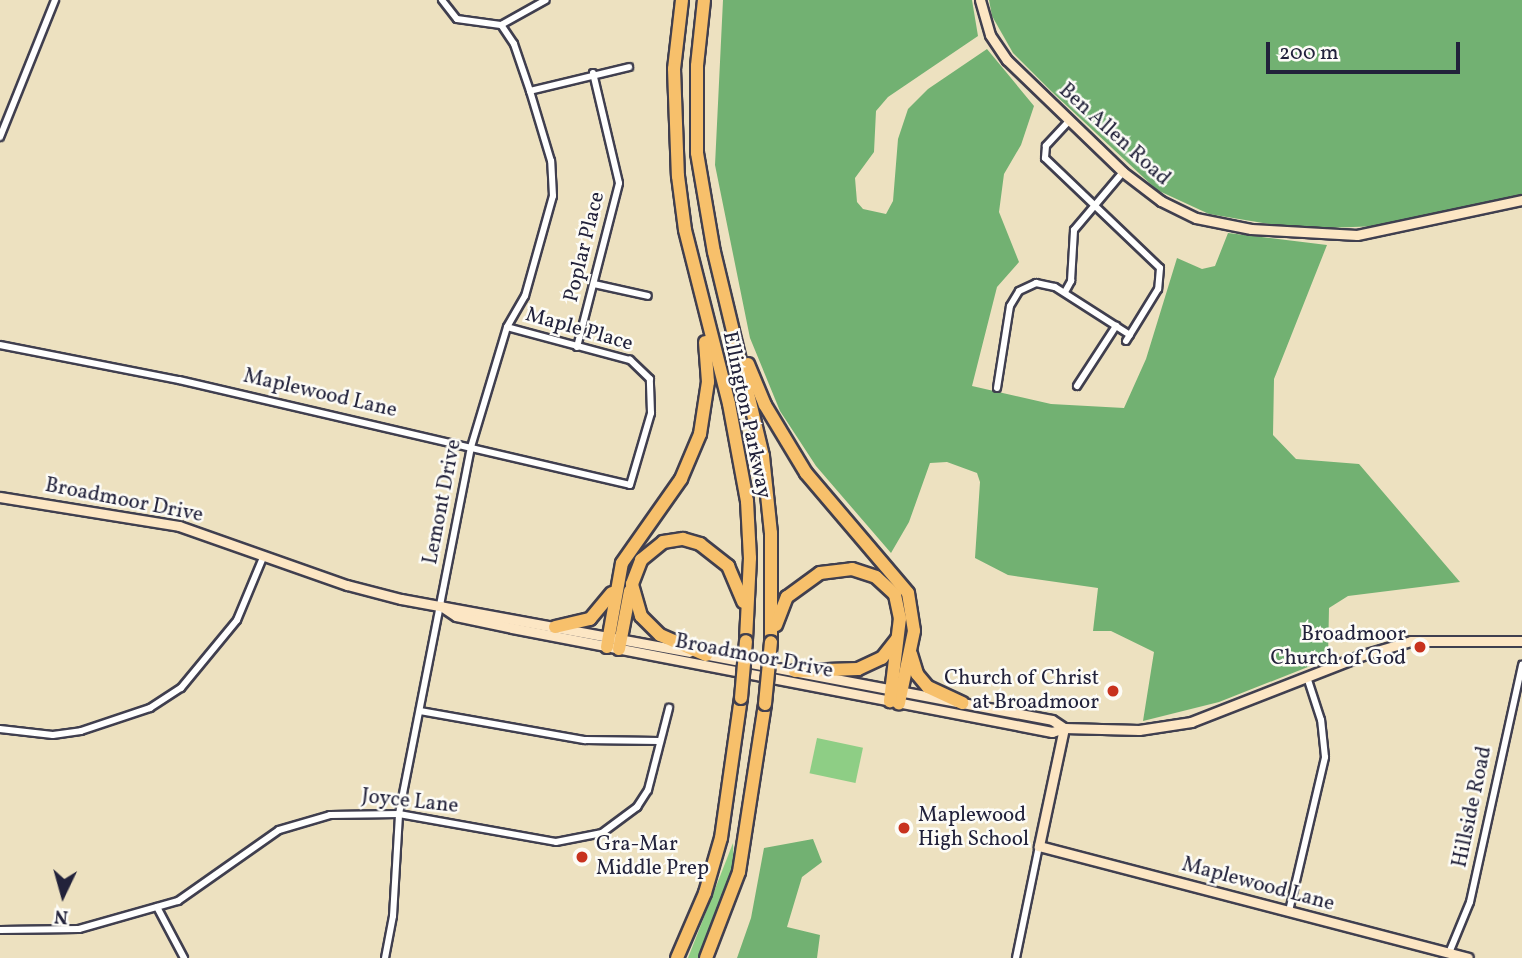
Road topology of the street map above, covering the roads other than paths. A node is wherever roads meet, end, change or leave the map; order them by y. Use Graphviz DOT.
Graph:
graph roads {
  1 [pos="55,0"];
  2 [pos="442,0"];
  3 [pos="546,0"];
  4 [pos="682,0"];
  5 [pos="705,0"];
  6 [pos="980,0"];
  7 [pos="501,25"];
  8 [pos="629,67"];
  9 [pos="593,73"];
  10 [pos="530,91"];
  11 [pos="1069,121"];
  12 [pos="0,137"];
  13 [pos="1124,172"];
  14 [pos="1522,200"];
  15 [pos="1095,205"];
  16 [pos="594,284"];
  17 [pos="1065,292"];
  18 [pos="648,296"];
  19 [pos="700,300"];
  20 [pos="1116,326"];
  21 [pos="507,327"];
  22 [pos="736,334"];
  23 [pos="0,345"];
  24 [pos="577,347"];
  25 [pos="1077,386"];
  26 [pos="997,388"];
  27 [pos="471,447"];
  28 [pos="630,485"];
  29 [pos="0,497"];
  30 [pos="264,555"];
  31 [pos="634,577"];
  32 [pos="615,587"];
  33 [pos="441,606"];
  34 [pos="555,627"];
  35 [pos="898,635"];
  36 [pos="746,641"];
  37 [pos="1522,641"];
  38 [pos="771,642"];
  39 [pos="614,643"];
  40 [pos="910,650"];
  41 [pos="706,655"];
  42 [pos="1522,665"];
  43 [pos="795,671"];
  44 [pos="1307,677"];
  45 [pos="895,696"];
  46 [pos="962,703"];
  47 [pos="669,708"];
  48 [pos="420,711"];
  49 [pos="1063,728"];
  50 [pos="0,729"];
  51 [pos="659,741"];
  52 [pos="399,814"];
  53 [pos="1040,846"];
  54 [pos="705,893"];
  55 [pos="157,907"];
  56 [pos="1289,911"];
  57 [pos="0,930"];
  58 [pos="1449,953"];
  59 [pos="184,958"];
  60 [pos="385,958"];
  61 [pos="668,958"];
  62 [pos="677,958"];
  63 [pos="706,958"];
  64 [pos="1016,958"];
  65 [pos="1468,958"];
  1 -- 12 [label="street"];
  2 -- 7 [label="street"];
  3 -- 7 [label="street"];
  4 -- 19 [label="highway, Ellington Parkway"];
  5 -- 22 [label="highway, Ellington Parkway"];
  6 -- 11 [label="main road, Ben Allen Road"];
  7 -- 10 [label="street, Lemont Drive"];
  8 -- 9 [label="street"];
  9 -- 10 [label="street"];
  9 -- 16 [label="street, Poplar Place"];
  10 -- 21 [label="street, Lemont Drive"];
  11 -- 13 [label="main road, Ben Allen Road"];
  11 -- 15 [label="street"];
  13 -- 14 [label="main road, Ben Allen Road"];
  13 -- 15 [label="street"];
  15 -- 17 [label="street"];
  15 -- 20 [label="street"];
  16 -- 18 [label="street"];
  16 -- 24 [label="street, Poplar Place"];
  17 -- 20 [label="street"];
  17 -- 26 [label="street"];
  19 -- 32 [label="highway"];
  19 -- 36 [label="highway, Ellington Parkway"];
  20 -- 25 [label="street"];
  21 -- 24 [label="street, Maple Place"];
  21 -- 27 [label="street, Lemont Drive"];
  22 -- 38 [label="highway, Ellington Parkway"];
  22 -- 40 [label="highway"];
  23 -- 27 [label="street, Maplewood Lane"];
  24 -- 28 [label="street, Maple Place"];
  27 -- 28 [label="street, Maplewood Lane"];
  27 -- 33 [label="street, Lemont Drive"];
  29 -- 30 [label="main road, Broadmoor Drive"];
  30 -- 33 [label="main road, Broadmoor Drive"];
  30 -- 50 [label="street"];
  31 -- 36 [label="highway"];
  31 -- 39 [label="highway"];
  31 -- 41 [label="highway"];
  32 -- 34 [label="highway"];
  32 -- 39 [label="highway"];
  33 -- 34 [label="main road, Broadmoor Drive"];
  33 -- 39 [label="main road, Broadmoor Drive"];
  33 -- 48 [label="street, Lemont Drive"];
  34 -- 39 [label="main road, Broadmoor Drive"];
  35 -- 38 [label="highway"];
  35 -- 43 [label="highway"];
  35 -- 45 [label="highway"];
  36 -- 54 [label="highway, Ellington Parkway, bridge"];
  37 -- 44 [label="main road, Broadmoor Drive"];
  38 -- 63 [label="highway, Ellington Parkway, bridge"];
  39 -- 41 [label="main road, Broadmoor Drive"];
  39 -- 45 [label="main road, Broadmoor Drive"];
  40 -- 45 [label="highway"];
  40 -- 46 [label="highway"];
  41 -- 43 [label="main road, Broadmoor Drive"];
  42 -- 58 [label="street, Hillside Road"];
  43 -- 45 [label="main road, Broadmoor Drive"];
  44 -- 49 [label="main road, Broadmoor Drive"];
  44 -- 56 [label="street"];
  45 -- 46 [label="main road, Broadmoor Drive"];
  45 -- 49 [label="main road, Broadmoor Drive"];
  46 -- 49 [label="main road, Broadmoor Drive"];
  47 -- 51 [label="street, Joyce Lane"];
  48 -- 51 [label="street"];
  48 -- 52 [label="street, Lemont Drive"];
  49 -- 53 [label="main road"];
  51 -- 52 [label="street, Joyce Lane"];
  52 -- 55 [label="street, Joyce Lane"];
  52 -- 60 [label="street, Lemont Drive"];
  53 -- 56 [label="main road, Maplewood Lane"];
  53 -- 64 [label="street"];
  54 -- 61 [label="highway"];
  54 -- 62 [label="highway, Ellington Parkway"];
  55 -- 57 [label="street, Joyce Lane"];
  55 -- 59 [label="street"];
  56 -- 58 [label="main road, Maplewood Lane"];
  58 -- 65 [label="main road, Maplewood Lane"];
}
